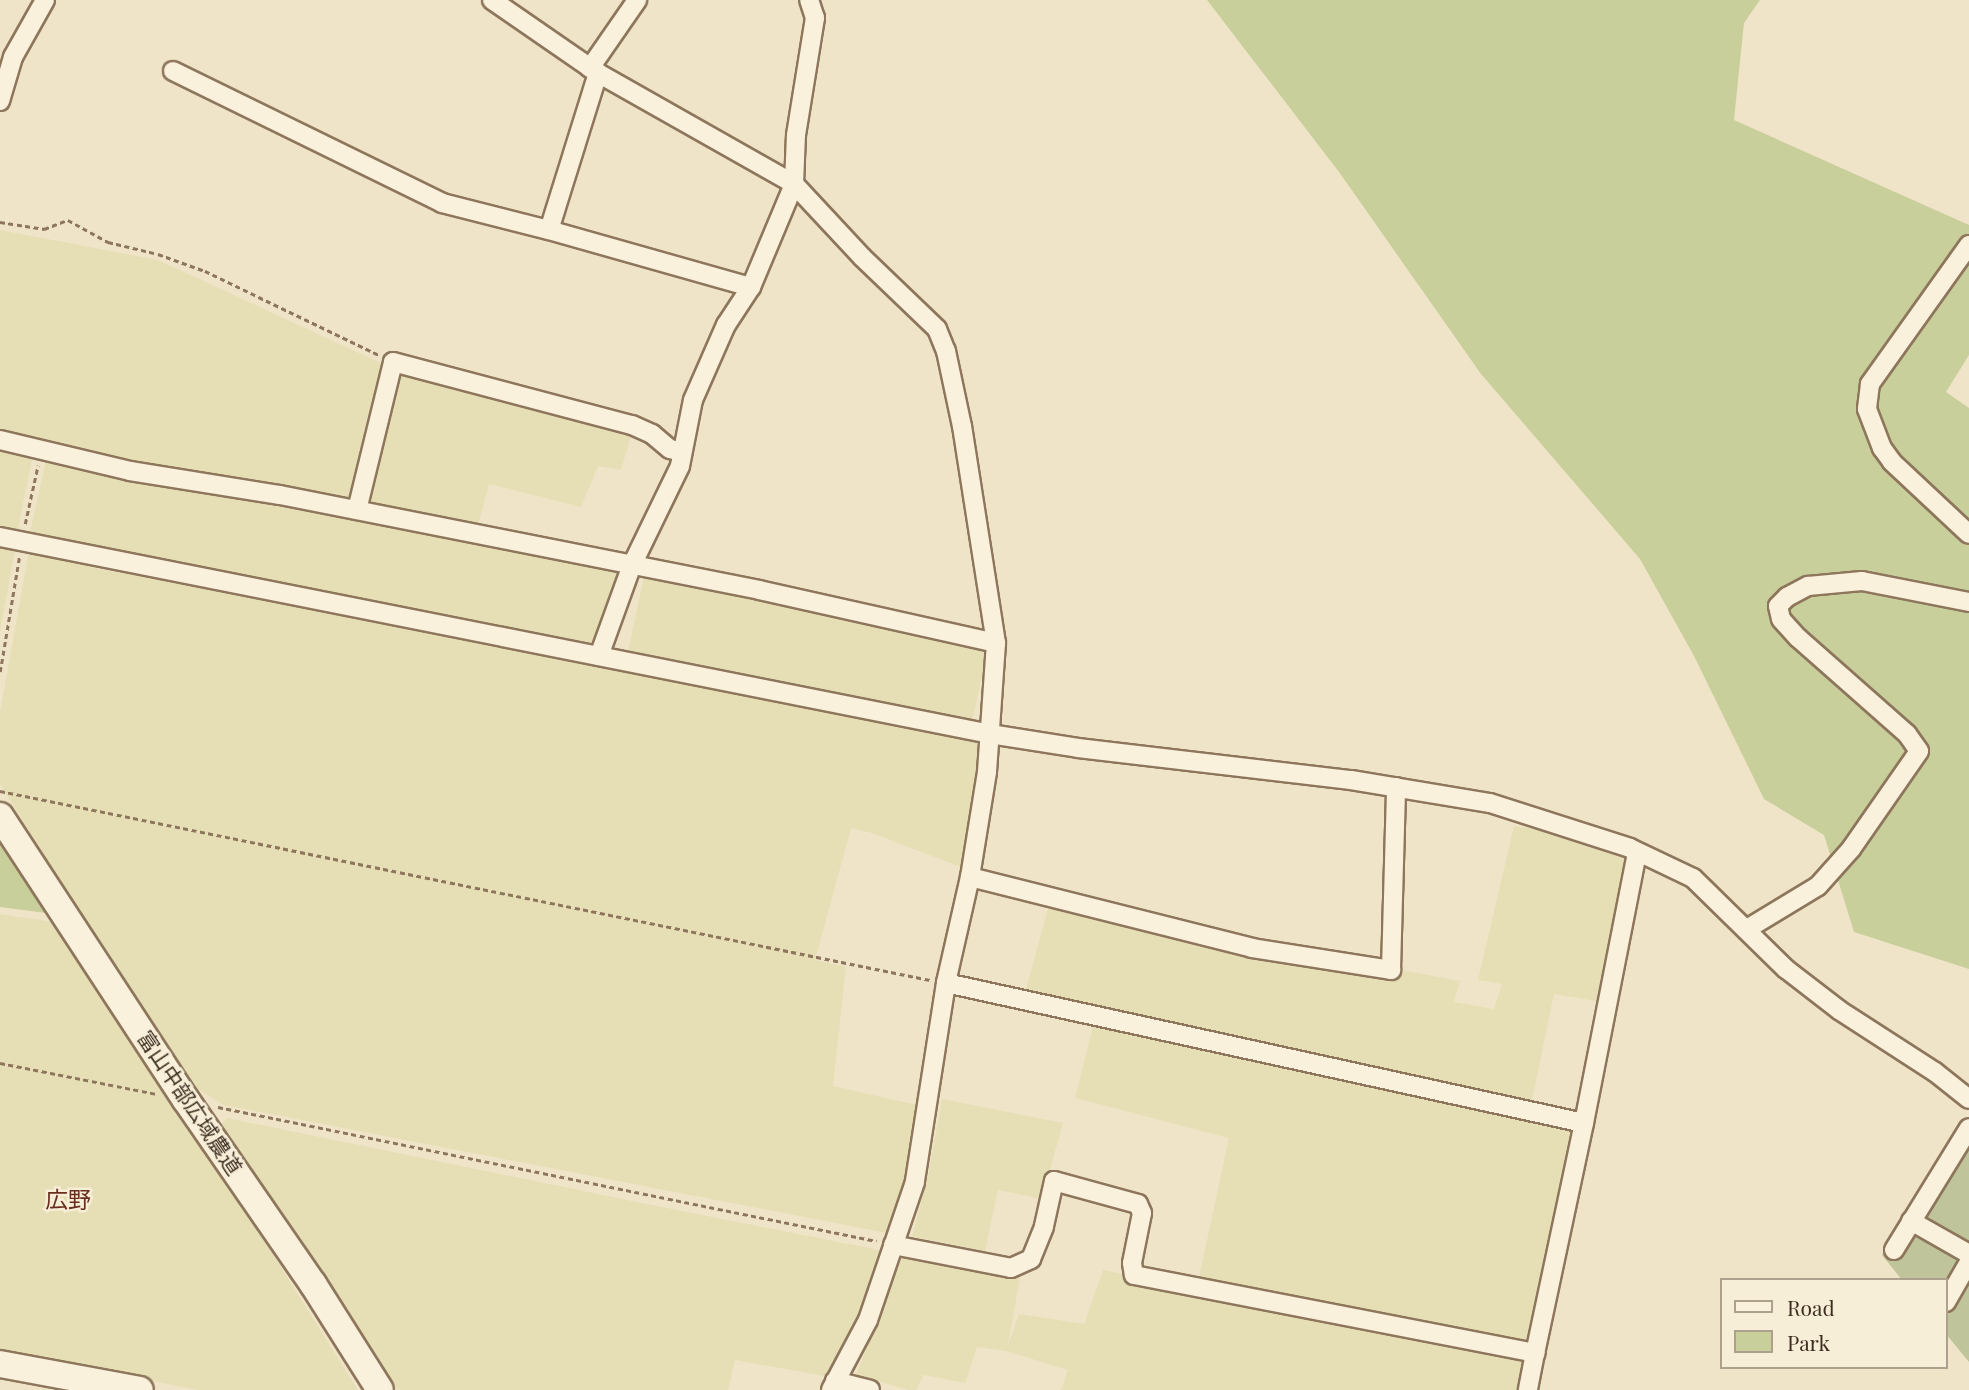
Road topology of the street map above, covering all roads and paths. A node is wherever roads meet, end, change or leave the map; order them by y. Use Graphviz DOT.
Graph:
graph roads {
  1 [pos="45,0"];
  2 [pos="492,0"];
  3 [pos="637,0"];
  4 [pos="809,0"];
  5 [pos="173,71"];
  6 [pos="594,71"];
  7 [pos="0,101"];
  8 [pos="794,184"];
  9 [pos="0,222"];
  10 [pos="549,230"];
  11 [pos="1969,244"];
  12 [pos="751,287"];
  13 [pos="393,362"];
  14 [pos="0,440"];
  15 [pos="41,449"];
  16 [pos="682,452"];
  17 [pos="356,510"];
  18 [pos="1969,534"];
  19 [pos="0,537"];
  20 [pos="22,541"];
  21 [pos="632,565"];
  22 [pos="1969,602"];
  23 [pos="996,643"];
  24 [pos="599,656"];
  25 [pos="0,672"];
  26 [pos="990,734"];
  27 [pos="1396,787"];
  28 [pos="0,791"];
  29 [pos="0,816"];
  30 [pos="1637,853"];
  31 [pos="970,877"];
  32 [pos="1747,929"];
  33 [pos="946,983"];
  34 [pos="0,1063"];
  35 [pos="1969,1099"];
  36 [pos="186,1100"];
  37 [pos="1584,1123"];
  38 [pos="1969,1128"];
  39 [pos="1911,1221"];
  40 [pos="893,1245"];
  41 [pos="1894,1250"];
  42 [pos="1969,1254"];
  43 [pos="1969,1262"];
  44 [pos="1964,1282"];
  45 [pos="1948,1300"];
  46 [pos="1535,1353"];
  47 [pos="0,1364"];
  48 [pos="833,1386"];
  49 [pos="140,1390"];
  50 [pos="380,1390"];
  51 [pos="870,1390"];
  52 [pos="1528,1390"];
  1 -- 7 [label="street"];
  2 -- 6 [label="street"];
  3 -- 6 [label="street"];
  4 -- 8 [label="street"];
  5 -- 10 [label="street"];
  6 -- 8 [label="street"];
  6 -- 10 [label="street"];
  8 -- 12 [label="street"];
  8 -- 23 [label="street"];
  9 -- 13 [label="path"];
  10 -- 12 [label="street"];
  11 -- 18 [label="street"];
  12 -- 16 [label="street"];
  13 -- 16 [label="street"];
  13 -- 17 [label="street"];
  14 -- 15 [label="street"];
  15 -- 17 [label="street"];
  15 -- 20 [label="path"];
  16 -- 21 [label="street"];
  17 -- 21 [label="street"];
  19 -- 20 [label="street"];
  20 -- 24 [label="street"];
  20 -- 25 [label="path"];
  21 -- 23 [label="street"];
  21 -- 24 [label="street"];
  22 -- 32 [label="street"];
  23 -- 26 [label="street"];
  24 -- 26 [label="street"];
  26 -- 27 [label="street"];
  26 -- 31 [label="street"];
  27 -- 30 [label="street"];
  27 -- 31 [label="street"];
  28 -- 33 [label="path"];
  29 -- 36 [label="street, 富山中部広域農道"];
  30 -- 32 [label="street"];
  30 -- 37 [label="street"];
  31 -- 33 [label="street"];
  32 -- 35 [label="street"];
  33 -- 37 [label="street"];
  33 -- 40 [label="street"];
  34 -- 36 [label="path"];
  36 -- 40 [label="path"];
  36 -- 50 [label="street, 富山中部広域農道"];
  37 -- 46 [label="street"];
  38 -- 39 [label="street"];
  39 -- 41 [label="street"];
  39 -- 42 [label="street"];
  40 -- 46 [label="street"];
  40 -- 48 [label="street"];
  43 -- 44 [label="street"];
  44 -- 45 [label="street"];
  46 -- 52 [label="street"];
  47 -- 49 [label="street"];
  48 -- 51 [label="street"];
}
